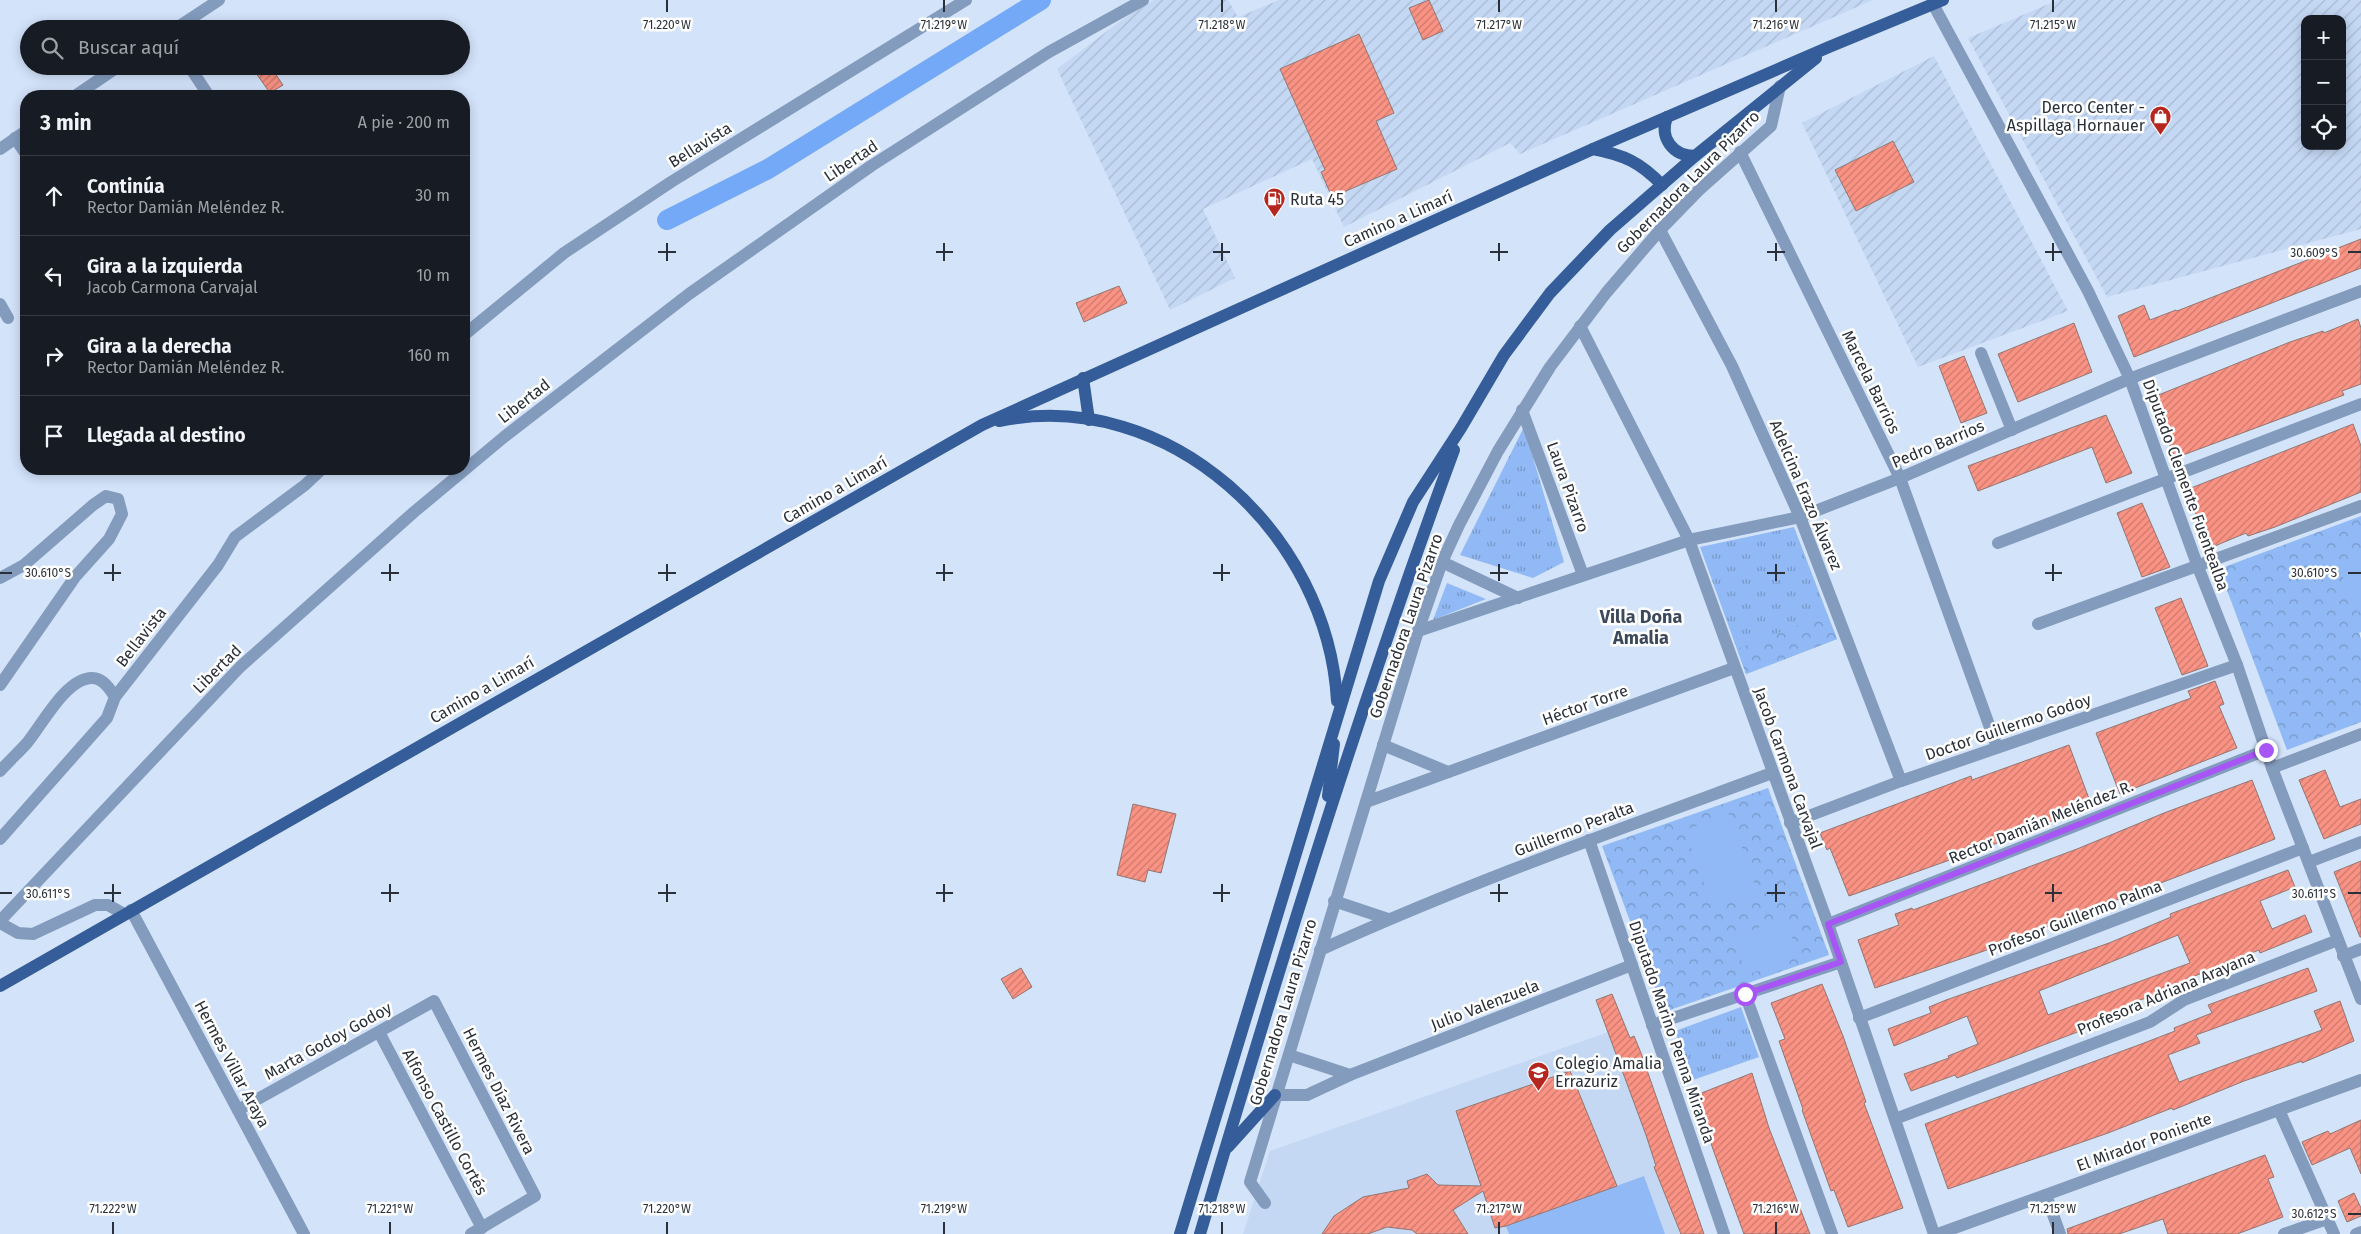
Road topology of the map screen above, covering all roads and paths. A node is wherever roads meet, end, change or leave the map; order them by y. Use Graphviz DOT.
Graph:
graph roads {
  1 [pos="219,0"];
  2 [pos="966,0"];
  3 [pos="1143,0"];
  4 [pos="1938,2"];
  5 [pos="188,20"];
  6 [pos="1829,47"];
  7 [pos="110,75"];
  8 [pos="195,75"];
  9 [pos="1780,86"];
  10 [pos="94,90"];
  11 [pos="205,90"];
  12 [pos="1668,117"];
  13 [pos="20,134"];
  14 [pos="15,138"];
  15 [pos="20,145"];
  16 [pos="0,149"];
  17 [pos="1593,149"];
  18 [pos="1740,152"];
  19 [pos="1695,156"];
  20 [pos="1662,184"];
  21 [pos="1660,230"];
  22 [pos="2361,292"];
  23 [pos="0,304"];
  24 [pos="8,318"];
  25 [pos="1580,326"];
  26 [pos="470,330"];
  27 [pos="1981,353"];
  28 [pos="1083,378"];
  29 [pos="2130,379"];
  30 [pos="2361,404"];
  31 [pos="1522,410"];
  32 [pos="1090,420"];
  33 [pos="982,425"];
  34 [pos="1462,428"];
  35 [pos="2012,430"];
  36 [pos="470,466"];
  37 [pos="316,475"];
  38 [pos="459,475"];
  39 [pos="1900,478"];
  40 [pos="2166,479"];
  41 [pos="2361,506"];
  42 [pos="1800,517"];
  43 [pos="1689,540"];
  44 [pos="1998,543"];
  45 [pos="1442,562"];
  46 [pos="2198,567"];
  47 [pos="1583,575"];
  48 [pos="0,578"];
  49 [pos="1518,598"];
  50 [pos="2038,624"];
  51 [pos="1418,631"];
  52 [pos="2237,665"];
  53 [pos="1734,668"];
  54 [pos="0,685"];
  55 [pos="115,697"];
  56 [pos="1338,710"];
  57 [pos="2361,734"];
  58 [pos="1383,746"];
  59 [pos="1997,747"];
  60 [pos="2266,750"];
  61 [pos="2272,768"];
  62 [pos="0,771"];
  63 [pos="1448,772"];
  64 [pos="1772,773"];
  65 [pos="1902,781"];
  66 [pos="1366,802"];
  67 [pos="1790,823"];
  68 [pos="1324,824"];
  69 [pos="0,839"];
  70 [pos="1589,840"];
  71 [pos="2361,842"];
  72 [pos="2303,848"];
  73 [pos="2309,862"];
  74 [pos="1334,901"];
  75 [pos="128,912"];
  76 [pos="1388,919"];
  77 [pos="0,922"];
  78 [pos="1828,924"];
  79 [pos="2338,940"];
  80 [pos="2361,949"];
  81 [pos="1320,950"];
  82 [pos="2343,956"];
  83 [pos="1841,962"];
  84 [pos="1632,965"];
  85 [pos="0,986"];
  86 [pos="1745,994"];
  87 [pos="2361,999"];
  88 [pos="434,1001"];
  89 [pos="1859,1018"];
  90 [pos="1652,1025"];
  91 [pos="379,1032"];
  92 [pos="1289,1055"];
  93 [pos="1350,1075"];
  94 [pos="2361,1080"];
  95 [pos="1275,1094"];
  96 [pos="238,1110"];
  97 [pos="2279,1110"];
  98 [pos="1894,1118"];
  99 [pos="1225,1151"];
  100 [pos="2046,1195"];
  101 [pos="1265,1204"];
  102 [pos="2327,1218"];
  103 [pos="477,1231"];
  104 [pos="2361,1232"];
  105 [pos="304,1234"];
  106 [pos="1180,1234"];
  107 [pos="1200,1234"];
  108 [pos="1724,1234"];
  109 [pos="1832,1234"];
  110 [pos="1934,1234"];
  111 [pos="1938,1234"];
  112 [pos="2060,1234"];
  113 [pos="2284,1234"];
  114 [pos="2334,1234"];
  115 [pos="2356,1234"];
  1 -- 5 [label="street"];
  2 -- 26 [label="street, Bellavista"];
  3 -- 36 [label="street, Libertad"];
  4 -- 6 [label="main road, Camino a Limarí"];
  4 -- 29 [label="street, Diputado Clemente Fuentealba"];
  6 -- 9 [label="main road, Gobernadora Laura Pizarro"];
  6 -- 12 [label="main road, Camino a Limarí"];
  7 -- 10 [label="street"];
  8 -- 11 [label="street"];
  9 -- 18 [label="street, Gobernadora Laura Pizarro"];
  9 -- 19 [label="main road, Gobernadora Laura Pizarro"];
  12 -- 17 [label="main road, Camino a Limarí"];
  12 -- 19 [label="main road"];
  13 -- 14 [label="street"];
  14 -- 15 [label="street"];
  14 -- 16 [label="street"];
  17 -- 20 [label="main road"];
  17 -- 28 [label="main road, Camino a Limarí"];
  18 -- 21 [label="street, Gobernadora Laura Pizarro"];
  18 -- 39 [label="street, Marcela Barrios"];
  19 -- 20 [label="main road, Gobernadora Laura Pizarro"];
  20 -- 34 [label="main road, Gobernadora Laura Pizarro"];
  21 -- 25 [label="street, Gobernadora Laura Pizarro"];
  21 -- 42 [label="street, Adelcina Erazo Álvarez"];
  22 -- 29 [label="street, Pedro Barrios"];
  23 -- 24 [label="street"];
  25 -- 31 [label="street, Gobernadora Laura Pizarro"];
  25 -- 43 [label="street, Jacob Carmona Carvajal"];
  27 -- 35 [label="street"];
  28 -- 32 [label="main road"];
  28 -- 33 [label="main road, Camino a Limarí"];
  29 -- 35 [label="street, Pedro Barrios"];
  29 -- 40 [label="street, Diputado Clemente Fuentealba"];
  30 -- 40 [label="street"];
  31 -- 45 [label="street, Gobernadora Laura Pizarro"];
  31 -- 47 [label="street, Laura Pizarro"];
  32 -- 33 [label="main road, Camino a Limarí"];
  32 -- 56 [label="main road, Camino a Limarí"];
  33 -- 75 [label="main road, Camino a Limarí"];
  34 -- 56 [label="main road, Gobernadora Laura Pizarro"];
  34 -- 68 [label="main road, Gobernadora Laura Pizarro"];
  35 -- 39 [label="street, Pedro Barrios"];
  37 -- 55 [label="street, Bellavista"];
  38 -- 77 [label="street, Libertad"];
  39 -- 42 [label="street, Pedro Barrios"];
  39 -- 59 [label="street, Marcela Barrios"];
  40 -- 44 [label="street"];
  40 -- 46 [label="street, Diputado Clemente Fuentealba"];
  41 -- 46 [label="street"];
  42 -- 43 [label="street, Pedro Barrios"];
  42 -- 65 [label="street, Adelcina Erazo Álvarez"];
  43 -- 47 [label="street, Pedro Barrios"];
  43 -- 53 [label="street, Jacob Carmona Carvajal"];
  45 -- 49 [label="street"];
  45 -- 51 [label="street, Gobernadora Laura Pizarro"];
  46 -- 50 [label="street"];
  46 -- 52 [label="street, Diputado Clemente Fuentealba"];
  47 -- 49 [label="street, Pedro Barrios"];
  48 -- 54 [label="street"];
  49 -- 51 [label="street, Pedro Barrios"];
  51 -- 58 [label="street, Gobernadora Laura Pizarro"];
  52 -- 59 [label="street, Doctor Guillermo Godoy"];
  52 -- 60 [label="street, Diputado Clemente Fuentealba"];
  53 -- 63 [label="street, Héctor Torre"];
  53 -- 64 [label="street, Jacob Carmona Carvajal"];
  55 -- 62 [label="street"];
  55 -- 69 [label="street, Bellavista"];
  56 -- 68 [label="main road"];
  56 -- 106 [label="main road, Gobernadora Laura Pizarro"];
  57 -- 61 [label="street"];
  58 -- 63 [label="street"];
  58 -- 66 [label="street, Gobernadora Laura Pizarro"];
  59 -- 65 [label="street, Doctor Guillermo Godoy"];
  60 -- 61 [label="street, Diputado Clemente Fuentealba"];
  60 -- 78 [label="street, Rector Damián Meléndez R."];
  61 -- 72 [label="street, Diputado Clemente Fuentealba"];
  63 -- 66 [label="street, Héctor Torre"];
  64 -- 67 [label="street, Jacob Carmona Carvajal"];
  64 -- 70 [label="street, Guillermo Peralta"];
  65 -- 67 [label="street, Doctor Guillermo Godoy"];
  66 -- 74 [label="street, Gobernadora Laura Pizarro"];
  67 -- 78 [label="street, Jacob Carmona Carvajal"];
  68 -- 99 [label="main road, Gobernadora Laura Pizarro"];
  70 -- 76 [label="street, Guillermo Peralta"];
  70 -- 84 [label="street, Diputado Marino Penna Miranda"];
  71 -- 73 [label="street"];
  72 -- 73 [label="street, Diputado Clemente Fuentealba"];
  72 -- 89 [label="street, Profesor Guillermo Palma"];
  73 -- 79 [label="street, Diputado Clemente Fuentealba"];
  74 -- 76 [label="street"];
  74 -- 81 [label="street, Gobernadora Laura Pizarro"];
  75 -- 77 [label="street"];
  75 -- 85 [label="main road, Camino a Limarí"];
  75 -- 96 [label="street, Hermes Villar Araya"];
  76 -- 81 [label="street, Guillermo Peralta"];
  78 -- 83 [label="street, Jacob Carmona Carvajal"];
  79 -- 82 [label="street, Diputado Clemente Fuentealba"];
  79 -- 98 [label="street, Profesora Adriana Arayana"];
  80 -- 82 [label="street"];
  81 -- 92 [label="street, Gobernadora Laura Pizarro"];
  82 -- 87 [label="street, Diputado Clemente Fuentealba"];
  83 -- 86 [label="street"];
  83 -- 89 [label="street, Jacob Carmona Carvajal"];
  84 -- 90 [label="street, Diputado Marino Penna Miranda"];
  84 -- 93 [label="street, Julio Valenzuela"];
  86 -- 90 [label="street"];
  86 -- 109 [label="street"];
  88 -- 91 [label="street, Marta Godoy Godoy"];
  88 -- 103 [label="street, Hermes Díaz Rivera"];
  89 -- 98 [label="street, Jacob Carmona Carvajal"];
  90 -- 108 [label="street, Diputado Marino Penna Miranda"];
  91 -- 96 [label="street, Marta Godoy Godoy"];
  91 -- 103 [label="street, Alfonso Castillo Cortés"];
  92 -- 93 [label="street"];
  92 -- 95 [label="street, Gobernadora Laura Pizarro"];
  93 -- 95 [label="street, Julio Valenzuela"];
  94 -- 97 [label="street, El Mirador Poniente"];
  95 -- 99 [label="main road"];
  95 -- 101 [label="street, Gobernadora Laura Pizarro"];
  96 -- 105 [label="street, Hermes Villar Araya"];
  97 -- 100 [label="street, El Mirador Poniente"];
  97 -- 102 [label="street"];
  98 -- 110 [label="street, Jacob Carmona Carvajal"];
  99 -- 107 [label="main road, Gobernadora Laura Pizarro"];
  100 -- 111 [label="street, El Mirador Poniente"];
  100 -- 112 [label="street"];
  102 -- 113 [label="street"];
  102 -- 114 [label="street"];
  104 -- 115 [label="street"];
}
